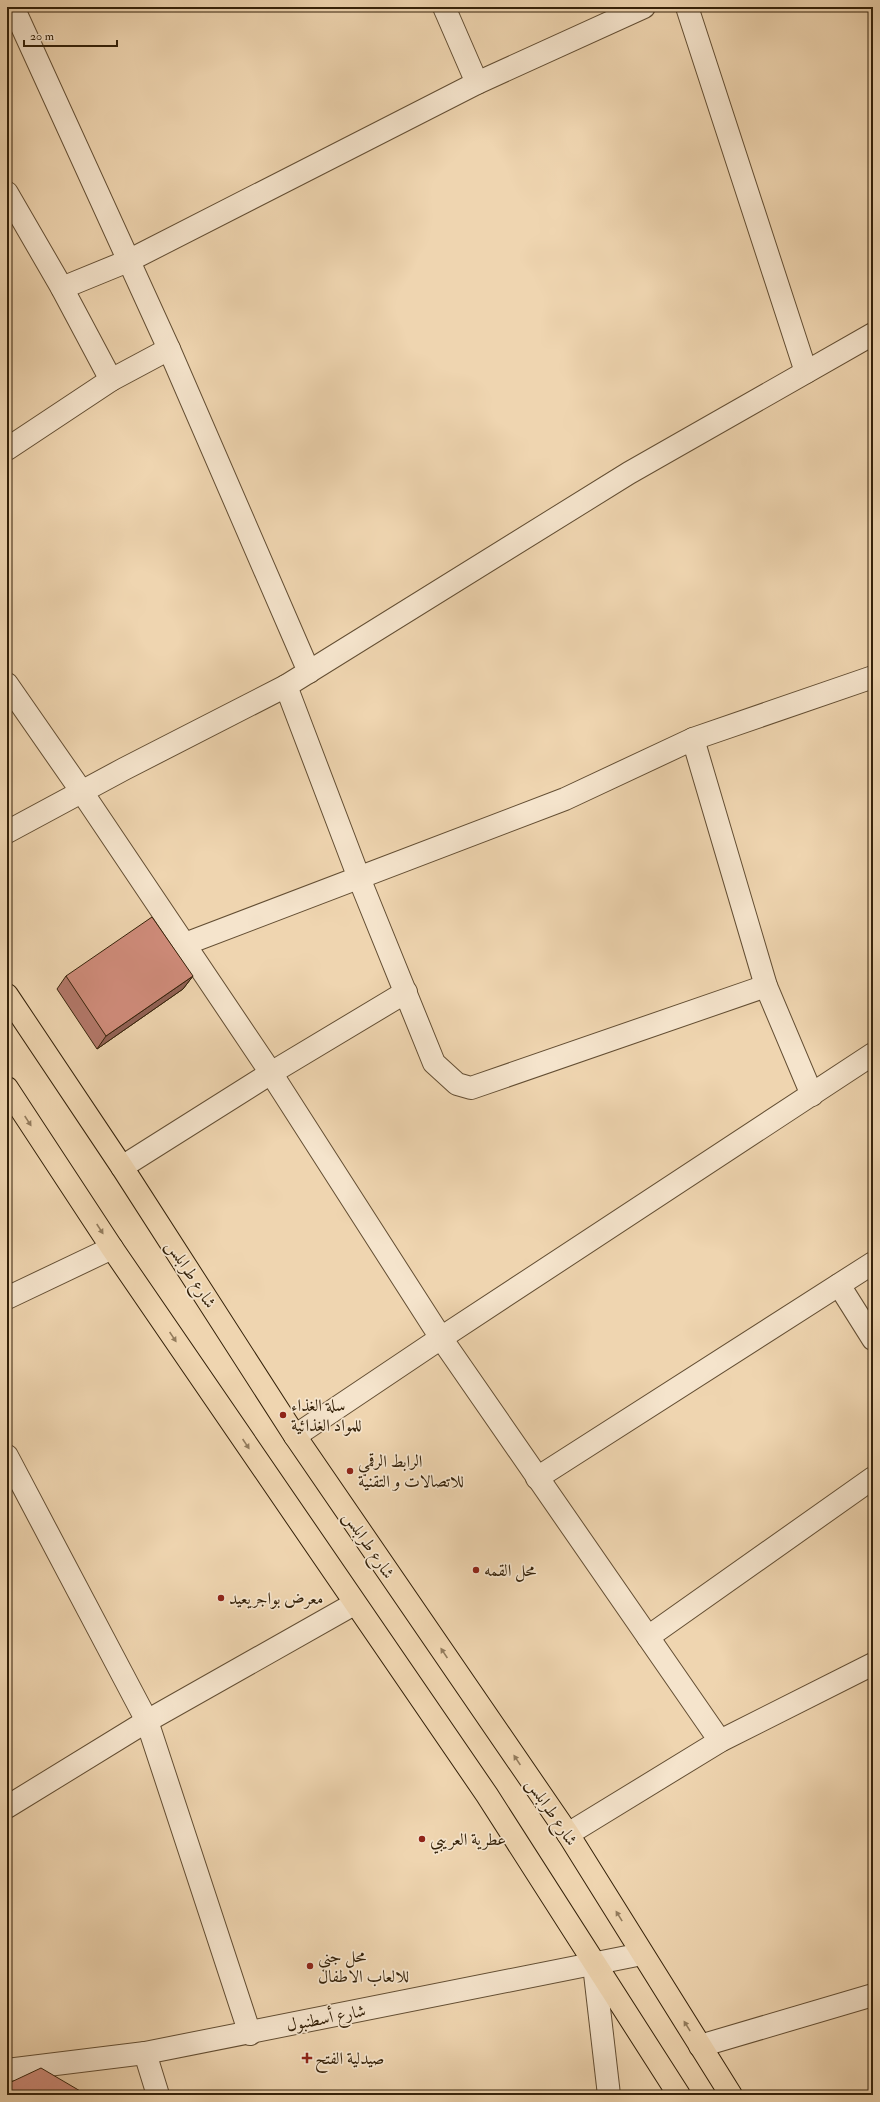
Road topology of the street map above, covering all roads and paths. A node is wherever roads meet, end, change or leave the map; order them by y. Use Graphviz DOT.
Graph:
graph roads {
  1 [pos="13,7"];
  2 [pos="444,7"];
  3 [pos="644,7"];
  4 [pos="687,7"];
  5 [pos="476,83"];
  6 [pos="7,193"];
  7 [pos="128,261"];
  8 [pos="62,288"];
  9 [pos="873,334"];
  10 [pos="169,349"];
  11 [pos="806,372"];
  12 [pos="111,380"];
  13 [pos="7,448"];
  14 [pos="309,672"];
  15 [pos="873,677"];
  16 [pos="7,684"];
  17 [pos="286,686"];
  18 [pos="693,739"];
  19 [pos="82,792"];
  20 [pos="7,832"];
  21 [pos="359,878"];
  22 [pos="185,944"];
  23 [pos="766,986"];
  24 [pos="406,992"];
  25 [pos="7,995"];
  26 [pos="873,1054"];
  27 [pos="270,1073"];
  28 [pos="7,1088"];
  29 [pos="812,1095"];
  30 [pos="122,1167"];
  31 [pos="112,1248"];
  32 [pos="873,1263"];
  33 [pos="839,1285"];
  34 [pos="7,1298"];
  35 [pos="441,1338"];
  36 [pos="873,1338"];
  37 [pos="295,1436"];
  38 [pos="7,1456"];
  39 [pos="538,1478"];
  40 [pos="873,1478"];
  41 [pos="354,1604"];
  42 [pos="648,1637"];
  43 [pos="873,1664"];
  44 [pos="147,1721"];
  45 [pos="720,1741"];
  46 [pos="7,1807"];
  47 [pos="568,1834"];
  48 [pos="642,1954"];
  49 [pos="594,1965"];
  50 [pos="873,1995"];
  51 [pos="250,2034"];
  52 [pos="700,2046"];
  53 [pos="145,2053"];
  54 [pos="7,2070"];
  55 [pos="158,2095"];
  56 [pos="609,2095"];
  57 [pos="679,2095"];
  58 [pos="730,2095"];
  1 -- 7 [label="street"];
  2 -- 5 [label="street"];
  3 -- 5 [label="street"];
  4 -- 11 [label="street"];
  5 -- 7 [label="street"];
  6 -- 8 [label="street"];
  7 -- 8 [label="street"];
  7 -- 10 [label="street"];
  8 -- 12 [label="street"];
  9 -- 11 [label="street"];
  10 -- 12 [label="street"];
  10 -- 14 [label="street"];
  11 -- 14 [label="street"];
  12 -- 13 [label="street"];
  14 -- 17 [label="street"];
  15 -- 18 [label="street"];
  16 -- 19 [label="street"];
  17 -- 19 [label="street"];
  17 -- 21 [label="street"];
  18 -- 21 [label="street"];
  18 -- 23 [label="street"];
  19 -- 20 [label="street"];
  19 -- 22 [label="street"];
  21 -- 22 [label="street"];
  21 -- 24 [label="street"];
  22 -- 27 [label="street"];
  23 -- 24 [label="street"];
  23 -- 29 [label="street"];
  24 -- 27 [label="street"];
  25 -- 30 [label="main road, شارع طرابلس"];
  26 -- 29 [label="street"];
  27 -- 30 [label="street"];
  27 -- 35 [label="street"];
  28 -- 31 [label="main road, one-way"];
  29 -- 35 [label="street"];
  30 -- 37 [label="main road, شارع طرابلس"];
  31 -- 34 [label="street"];
  31 -- 41 [label="main road, one-way"];
  32 -- 33 [label="street"];
  33 -- 36 [label="street"];
  33 -- 39 [label="street"];
  35 -- 37 [label="street"];
  35 -- 39 [label="street"];
  47 -- 37 [label="main road, شارع طرابلس, one-way"];
  38 -- 44 [label="street"];
  39 -- 42 [label="street"];
  40 -- 42 [label="street"];
  41 -- 44 [label="street"];
  41 -- 49 [label="main road"];
  42 -- 45 [label="street"];
  43 -- 45 [label="street"];
  44 -- 46 [label="street"];
  44 -- 51 [label="street"];
  45 -- 47 [label="street"];
  48 -- 47 [label="main road, شارع طرابلس, one-way"];
  48 -- 49 [label="street, شارع أسطنبول"];
  52 -- 48 [label="main road, شارع طرابلس, one-way"];
  49 -- 51 [label="street, شارع أسطنبول"];
  49 -- 56 [label="street"];
  49 -- 57 [label="main road"];
  50 -- 52 [label="street"];
  51 -- 53 [label="street, شارع أسطنبول"];
  52 -- 58 [label="main road, شارع طرابلس"];
  53 -- 54 [label="street, شارع أسطنبول"];
  53 -- 55 [label="street"];
}
